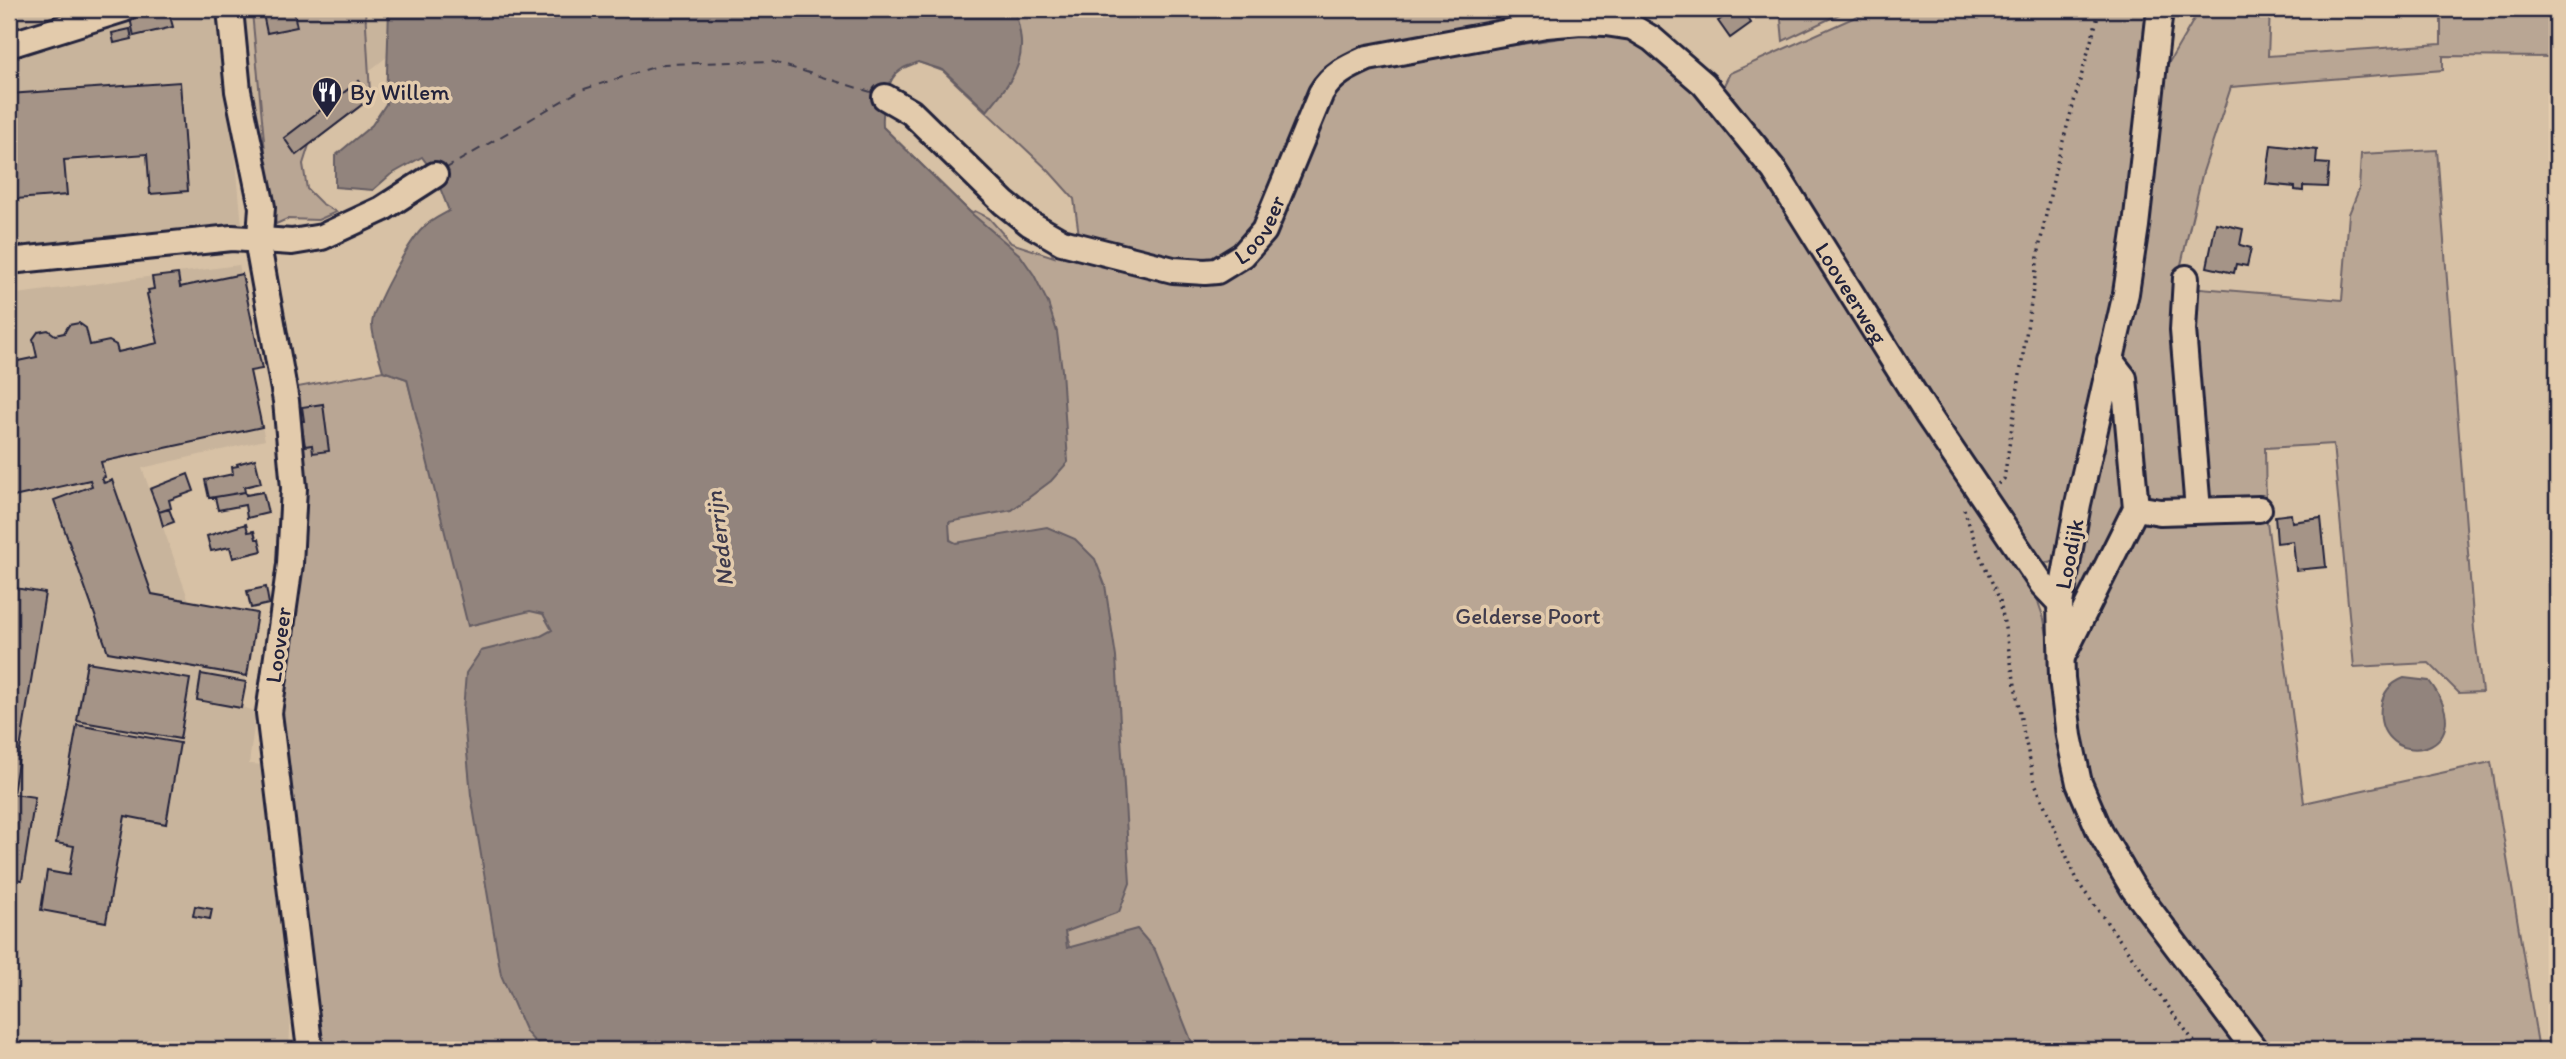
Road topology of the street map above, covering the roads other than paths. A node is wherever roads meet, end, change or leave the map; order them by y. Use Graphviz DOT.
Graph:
graph roads {
  1 [pos="124,9"];
  2 [pos="230,9"];
  3 [pos="2161,9"];
  4 [pos="1605,23"];
  5 [pos="9,45"];
  6 [pos="885,97"];
  7 [pos="435,175"];
  8 [pos="260,241"];
  9 [pos="9,261"];
  10 [pos="2186,278"];
  11 [pos="2110,360"];
  12 [pos="2136,508"];
  13 [pos="2259,509"];
  14 [pos="2198,510"];
  15 [pos="2060,603"];
  16 [pos="2061,659"];
  17 [pos="310,1050"];
  18 [pos="2255,1050"];
  1 -- 5 [label="street"];
  2 -- 8 [label="street, Looveer"];
  3 -- 11 [label="street, Loodijk"];
  4 -- 6 [label="street, Looveer"];
  4 -- 15 [label="street, Looveerweg"];
  7 -- 8 [label="street"];
  8 -- 9 [label="street"];
  8 -- 17 [label="street, Looveer"];
  10 -- 14 [label="street"];
  11 -- 12 [label="street"];
  11 -- 15 [label="street, Loodijk"];
  12 -- 14 [label="street"];
  12 -- 16 [label="street"];
  13 -- 14 [label="street"];
  15 -- 16 [label="street, Loodijk"];
  16 -- 18 [label="street, Loodijk"];
}
